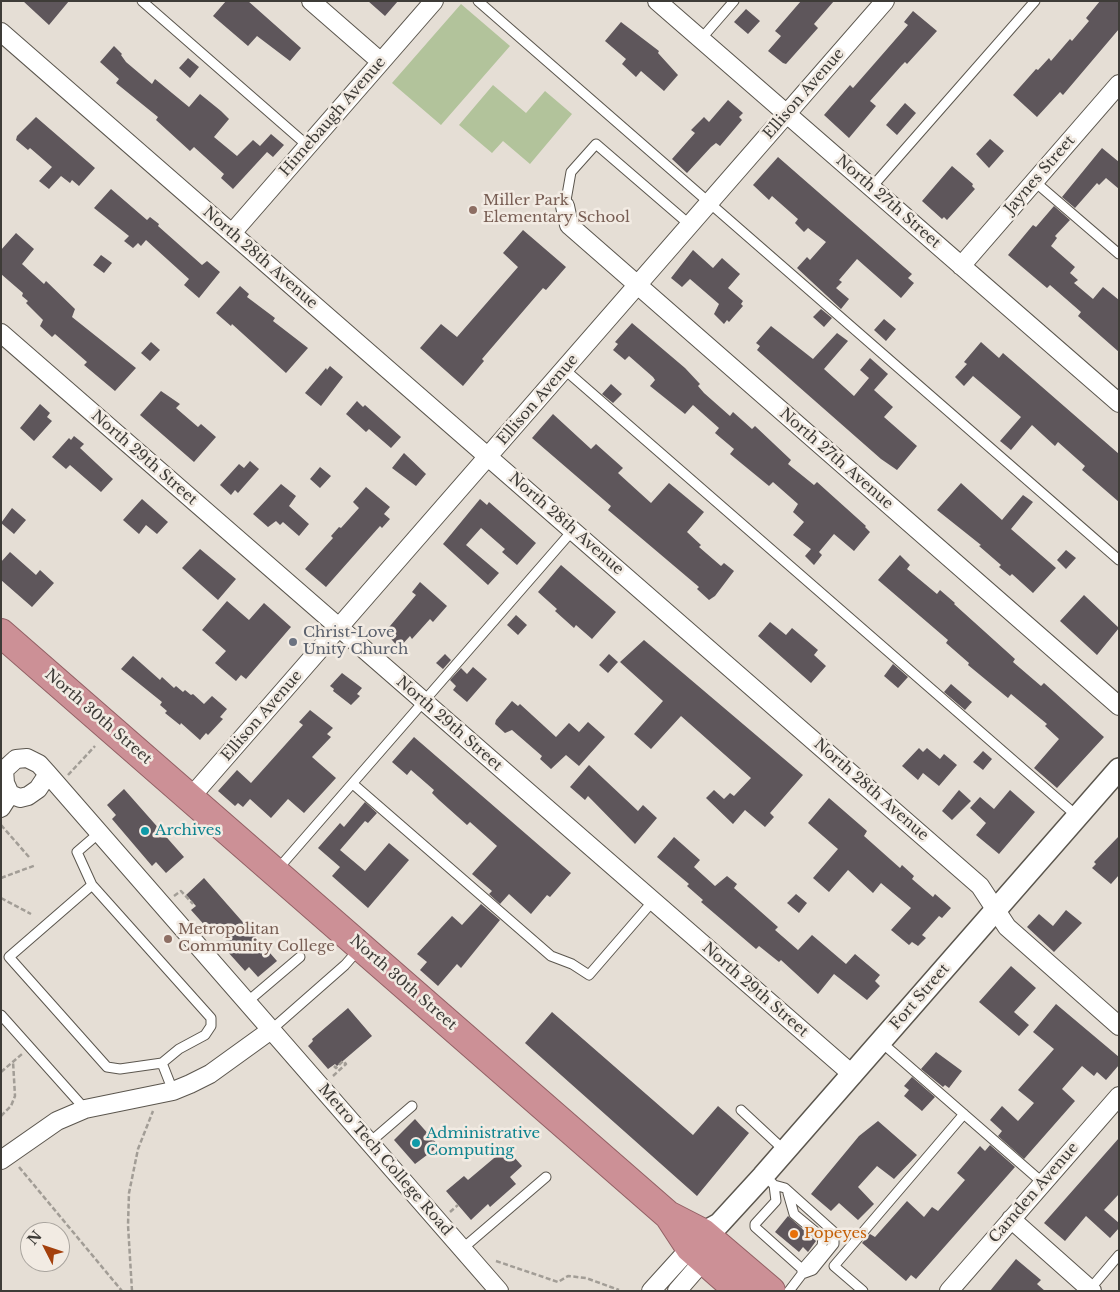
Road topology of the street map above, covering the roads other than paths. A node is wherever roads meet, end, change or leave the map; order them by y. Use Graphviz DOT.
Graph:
graph roads {
  1 [pos="142,1"];
  2 [pos="311,1"];
  3 [pos="434,1"];
  4 [pos="478,1"];
  5 [pos="657,1"];
  6 [pos="734,1"];
  7 [pos="885,1"];
  8 [pos="1035,1"];
  9 [pos="1,32"];
  10 [pos="700,39"];
  11 [pos="381,62"];
  12 [pos="1116,92"];
  13 [pos="787,114"];
  14 [pos="308,146"];
  15 [pos="1034,181"];
  16 [pos="871,188"];
  17 [pos="710,203"];
  18 [pos="565,206"];
  19 [pos="690,225"];
  20 [pos="232,233"];
  21 [pos="1119,254"];
  22 [pos="961,266"];
  23 [pos="637,286"];
  24 [pos="1,333"];
  25 [pos="564,369"];
  26 [pos="1119,403"];
  27 [pos="488,456"];
  28 [pos="573,530"];
  29 [pos="1119,560"];
  30 [pos="339,628"];
  31 [pos="1,633"];
  32 [pos="424,701"];
  33 [pos="1119,706"];
  34 [pos="1119,769"];
  35 [pos="48,774"];
  36 [pos="353,784"];
  37 [pos="190,798"];
  38 [pos="6,801"];
  39 [pos="1077,816"];
  40 [pos="99,833"];
  41 [pos="276,872"];
  42 [pos="92,885"];
  43 [pos="653,901"];
  44 [pos="997,909"];
  45 [pos="361,947"];
  46 [pos="300,957"];
  47 [pos="247,1002"];
  48 [pos="1,1015"];
  49 [pos="1119,1026"];
  50 [pos="271,1030"];
  51 [pos="881,1042"];
  52 [pos="162,1062"];
  53 [pos="852,1074"];
  54 [pos="166,1093"];
  55 [pos="1119,1096"];
  56 [pos="412,1106"];
  57 [pos="85,1109"];
  58 [pos="741,1110"];
  59 [pos="964,1114"];
  60 [pos="369,1143"];
  61 [pos="785,1150"];
  62 [pos="4,1157"];
  63 [pos="546,1177"];
  64 [pos="769,1180"];
  65 [pos="1043,1183"];
  66 [pos="1011,1219"];
  67 [pos="706,1242"];
  68 [pos="462,1249"];
  69 [pos="1119,1255"];
  70 [pos="802,1271"];
  71 [pos="1091,1290"];
  72 [pos="499,1291"];
  73 [pos="651,1291"];
  74 [pos="677,1291"];
  75 [pos="739,1291"];
  76 [pos="771,1291"];
  77 [pos="789,1291"];
  78 [pos="863,1291"];
  79 [pos="949,1291"];
  1 -- 14 [label="lane"];
  2 -- 11 [label="street"];
  3 -- 11 [label="street, Himebaugh Avenue"];
  4 -- 17 [label="lane"];
  5 -- 10 [label="street, North 27th Street"];
  6 -- 10 [label="lane"];
  7 -- 13 [label="street, Ellison Avenue"];
  8 -- 16 [label="lane"];
  9 -- 20 [label="street, North 28th Avenue"];
  10 -- 13 [label="street, North 27th Street"];
  11 -- 14 [label="street, Himebaugh Avenue"];
  12 -- 15 [label="street, Jaynes Street"];
  13 -- 16 [label="street, North 27th Street"];
  13 -- 17 [label="street, Ellison Avenue"];
  14 -- 20 [label="street, Himebaugh Avenue"];
  15 -- 21 [label="lane"];
  15 -- 22 [label="street, Jaynes Street"];
  16 -- 22 [label="street, North 27th Street"];
  17 -- 19 [label="street, Ellison Avenue"];
  17 -- 29 [label="lane"];
  18 -- 19 [label="lane"];
  18 -- 23 [label="street, North 27th Avenue"];
  19 -- 23 [label="street, Ellison Avenue"];
  20 -- 27 [label="street, North 28th Avenue"];
  22 -- 26 [label="street, North 27th Street"];
  23 -- 25 [label="street, Ellison Avenue"];
  23 -- 33 [label="street, North 27th Avenue"];
  24 -- 30 [label="street, North 29th Street"];
  25 -- 27 [label="street, Ellison Avenue"];
  25 -- 39 [label="lane"];
  27 -- 28 [label="street, North 28th Avenue"];
  27 -- 30 [label="street, Ellison Avenue"];
  28 -- 32 [label="lane"];
  28 -- 44 [label="street, North 28th Avenue"];
  30 -- 32 [label="street, North 29th Street"];
  30 -- 37 [label="street, Ellison Avenue"];
  31 -- 37 [label="highway, North 30th Street"];
  32 -- 36 [label="lane"];
  32 -- 43 [label="street, North 29th Street"];
  34 -- 39 [label="street, Fort Street"];
  35 -- 38 [label="street, Metro Tech College Road"];
  35 -- 38 [label="street, Metro Tech College Road"];
  35 -- 40 [label="street, Metro Tech College Road"];
  36 -- 41 [label="lane"];
  36 -- 43 [label="lane"];
  37 -- 41 [label="highway, North 30th Street"];
  39 -- 44 [label="street, Fort Street"];
  40 -- 42 [label="lane"];
  40 -- 47 [label="street, Metro Tech College Road"];
  41 -- 45 [label="highway, North 30th Street"];
  42 -- 52 [label="lane"];
  42 -- 52 [label="lane"];
  43 -- 53 [label="street, North 29th Street"];
  44 -- 49 [label="street, North 28th Avenue"];
  44 -- 51 [label="street, Fort Street"];
  45 -- 50 [label="lane"];
  45 -- 67 [label="highway, North 30th Street"];
  46 -- 47 [label="lane"];
  47 -- 50 [label="street, Metro Tech College Road"];
  48 -- 57 [label="lane"];
  50 -- 54 [label="street"];
  50 -- 60 [label="street, Metro Tech College Road"];
  51 -- 53 [label="street, Fort Street"];
  51 -- 59 [label="lane"];
  52 -- 54 [label="lane"];
  53 -- 61 [label="street, Fort Street"];
  54 -- 57 [label="street"];
  55 -- 65 [label="street, Camden Avenue"];
  56 -- 60 [label="lane"];
  57 -- 62 [label="street"];
  58 -- 61 [label="lane"];
  59 -- 65 [label="lane"];
  59 -- 78 [label="lane"];
  60 -- 68 [label="street, Metro Tech College Road"];
  61 -- 64 [label="street, Fort Street"];
  63 -- 68 [label="lane"];
  64 -- 67 [label="street, Fort Street"];
  64 -- 70 [label="lane"];
  64 -- 70 [label="lane"];
  65 -- 66 [label="street, Camden Avenue"];
  66 -- 71 [label="street"];
  66 -- 79 [label="street, Camden Avenue"];
  67 -- 73 [label="street, Fort Street"];
  67 -- 74 [label="street, Fort Street"];
  67 -- 75 [label="highway, North 30th Street"];
  67 -- 76 [label="highway, North 30th Street"];
  68 -- 72 [label="street, Metro Tech College Road"];
  69 -- 71 [label="lane"];
  70 -- 77 [label="lane"];
}
